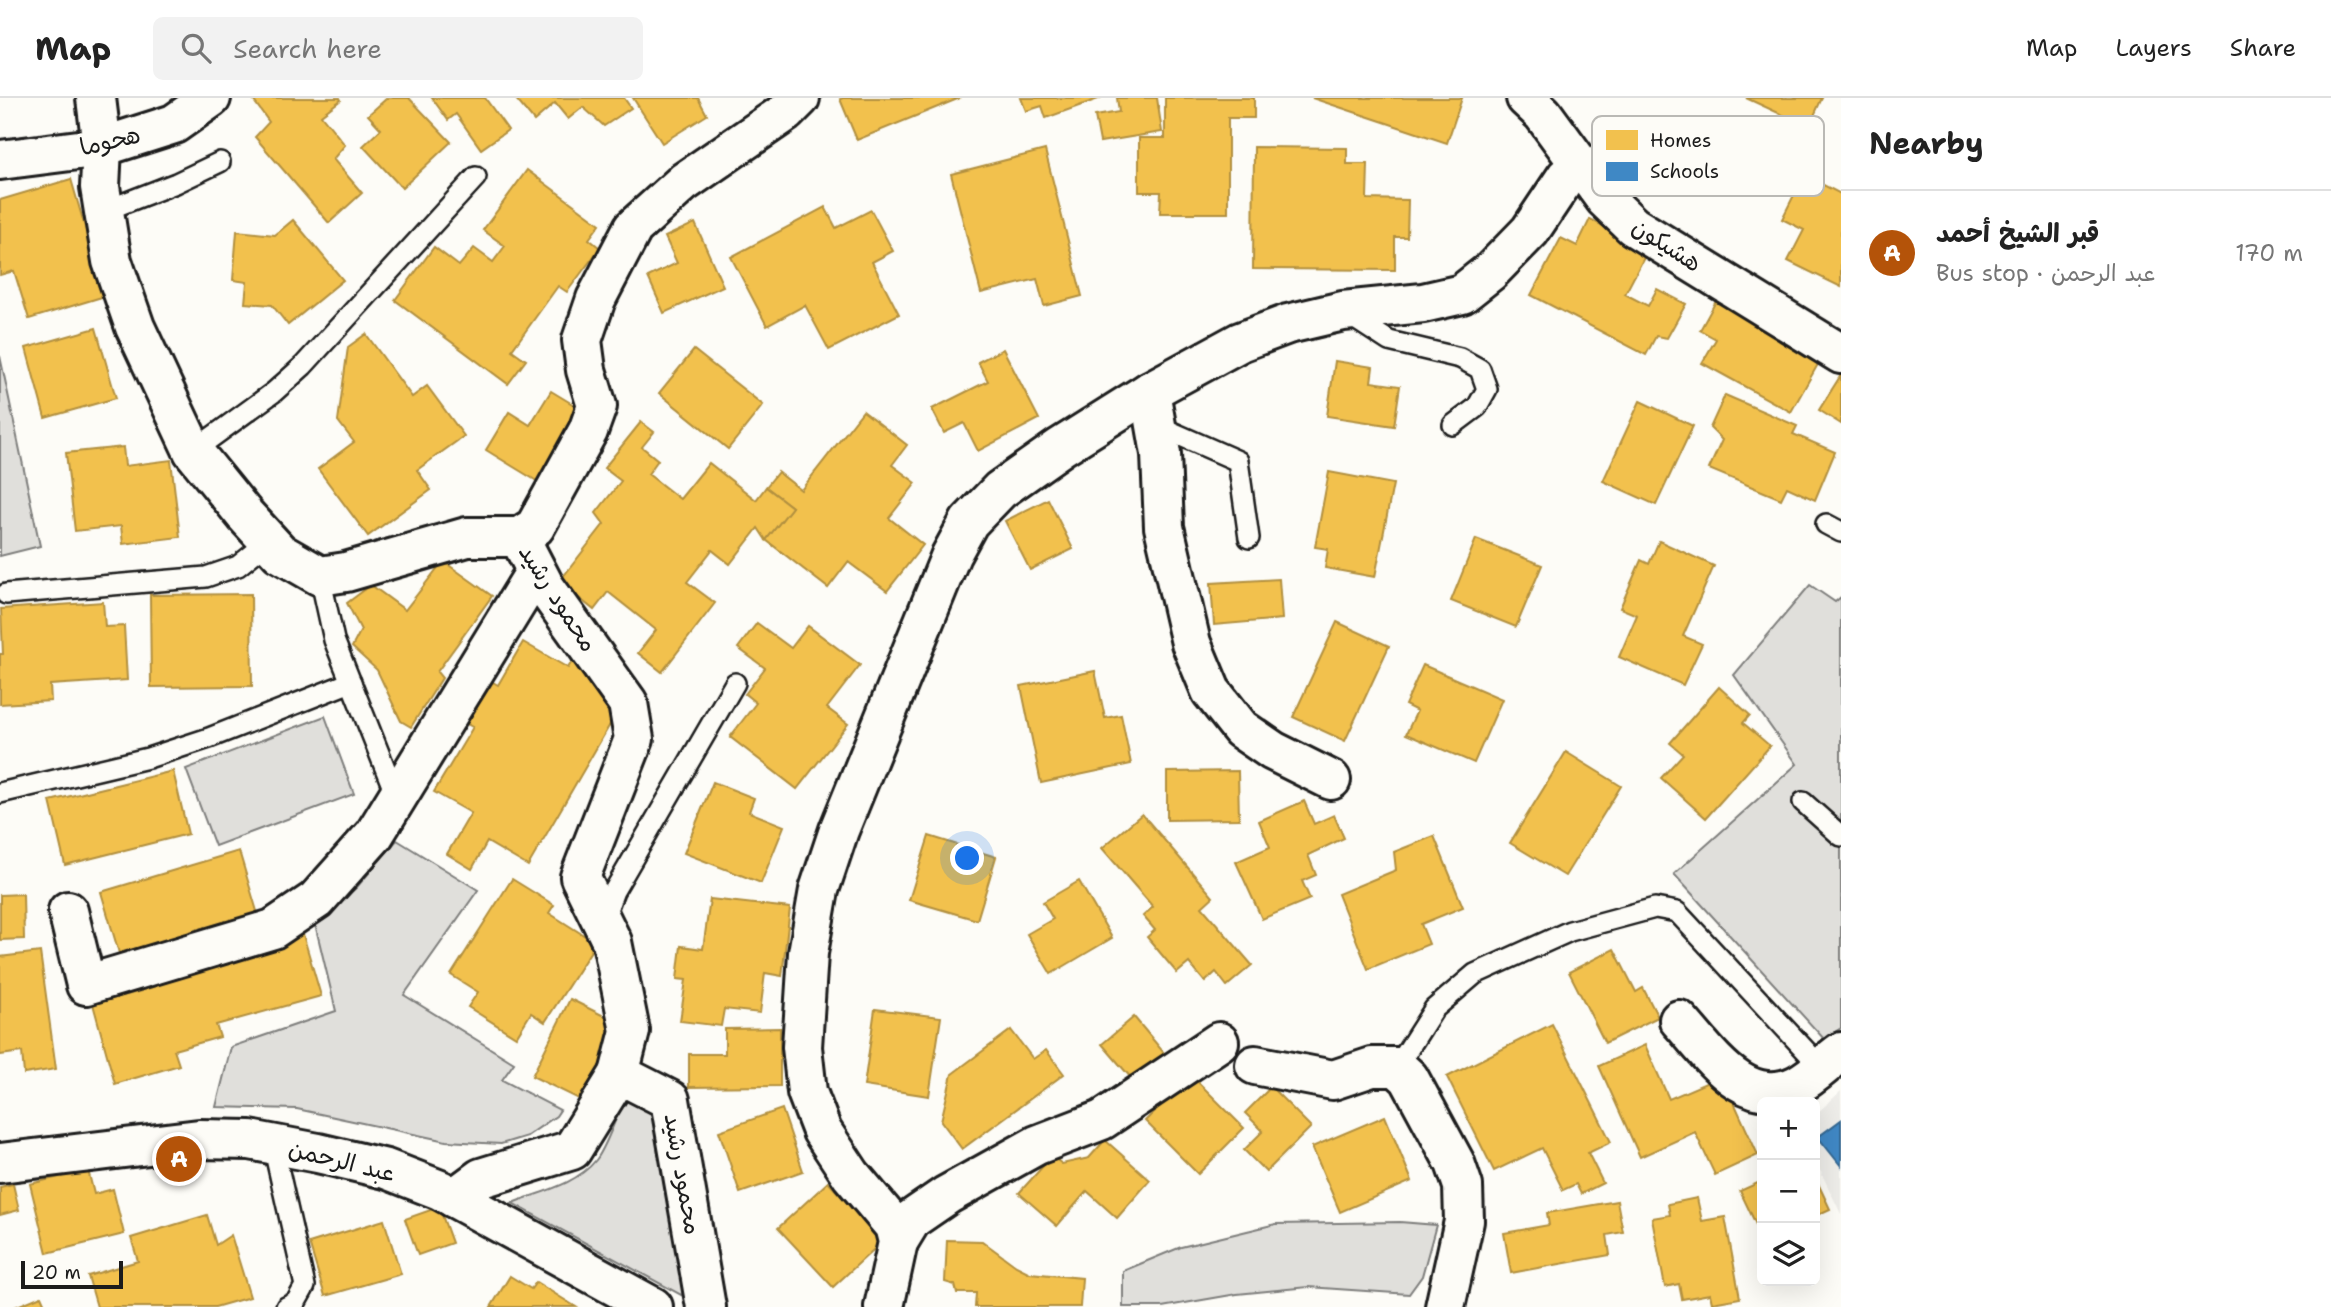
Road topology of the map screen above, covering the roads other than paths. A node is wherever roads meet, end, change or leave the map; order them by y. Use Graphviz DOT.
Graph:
graph roads {
  1 [pos="96,98"];
  2 [pos="211,98"];
  3 [pos="800,98"];
  4 [pos="1526,98"];
  5 [pos="102,147"];
  6 [pos="0,159"];
  7 [pos="220,162"];
  8 [pos="1580,164"];
  9 [pos="475,177"];
  10 [pos="1592,181"];
  11 [pos="1603,196"];
  12 [pos="104,211"];
  13 [pos="1343,311"];
  14 [pos="1841,354"];
  15 [pos="1153,408"];
  16 [pos="1452,425"];
  17 [pos="193,451"];
  18 [pos="519,537"];
  19 [pos="1249,538"];
  20 [pos="269,541"];
  21 [pos="536,571"];
  22 [pos="320,576"];
  23 [pos="6,593"];
  24 [pos="351,682"];
  25 [pos="735,683"];
  26 [pos="1331,780"];
  27 [pos="0,793"];
  28 [pos="397,798"];
  29 [pos="1803,802"];
  30 [pos="1841,836"];
  31 [pos="68,911"];
  32 [pos="602,923"];
  33 [pos="1679,1020"];
  34 [pos="1219,1042"];
  35 [pos="1831,1059"];
  36 [pos="1255,1065"];
  37 [pos="1396,1068"];
  38 [pos="620,1074"];
  39 [pos="274,1145"];
  40 [pos="0,1163"];
  41 [pos="454,1198"];
  42 [pos="898,1242"];
  43 [pos="285,1307"];
  44 [pos="653,1307"];
  45 [pos="706,1307"];
  46 [pos="884,1307"];
  47 [pos="1445,1307"];
  1 -- 5 [label="street"];
  2 -- 5 [label="street, هحوما"];
  3 -- 18 [label="street"];
  4 -- 8 [label="street, هشيكون"];
  5 -- 6 [label="street, هحوما"];
  5 -- 12 [label="street"];
  7 -- 12 [label="lane"];
  8 -- 10 [label="street, هشيكون"];
  8 -- 13 [label="street"];
  9 -- 17 [label="lane"];
  11 -- 14 [label="street, هشيكون"];
  12 -- 17 [label="street"];
  13 -- 15 [label="street"];
  13 -- 16 [label="lane"];
  15 -- 19 [label="lane"];
  15 -- 26 [label="street"];
  15 -- 42 [label="street"];
  17 -- 20 [label="street"];
  18 -- 21 [label="street, محمود رشيد"];
  18 -- 22 [label="street, محمود رشيد"];
  20 -- 22 [label="street"];
  20 -- 23 [label="lane"];
  21 -- 28 [label="street"];
  21 -- 32 [label="street, محمود رشيد"];
  22 -- 24 [label="lane"];
  24 -- 27 [label="lane"];
  24 -- 28 [label="lane"];
  25 -- 32 [label="lane"];
  28 -- 31 [label="street"];
  29 -- 30 [label="lane"];
  32 -- 38 [label="street, محمود رشيد"];
  33 -- 35 [label="street"];
  34 -- 42 [label="street"];
  35 -- 37 [label="lane"];
  36 -- 37 [label="street"];
  37 -- 47 [label="street"];
  38 -- 41 [label="street"];
  38 -- 45 [label="street, محمود رشيد"];
  39 -- 40 [label="street, عبد الرحمن"];
  39 -- 41 [label="street, عبد الرحمن"];
  39 -- 43 [label="lane"];
  41 -- 44 [label="street, عبد الرحمن"];
  42 -- 46 [label="street"];
}
